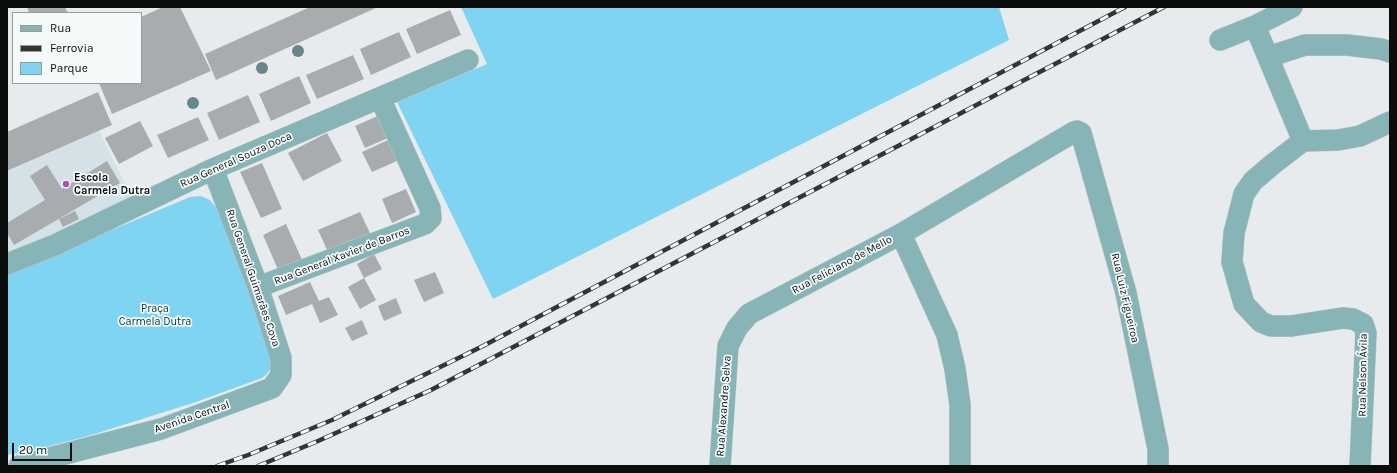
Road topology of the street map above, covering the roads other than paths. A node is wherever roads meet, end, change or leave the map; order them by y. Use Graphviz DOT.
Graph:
graph roads {
  1 [pos="1292,7"];
  2 [pos="1255,26"];
  3 [pos="1220,40"];
  4 [pos="1390,52"];
  5 [pos="1268,57"];
  6 [pos="468,60"];
  7 [pos="380,98"];
  8 [pos="1390,122"];
  9 [pos="1303,141"];
  10 [pos="213,169"];
  11 [pos="901,234"];
  12 [pos="7,264"];
  13 [pos="258,287"];
  14 [pos="728,346"];
  15 [pos="272,388"];
  16 [pos="19,466"];
  17 [pos="720,466"];
  18 [pos="960,466"];
  19 [pos="1158,466"];
  20 [pos="1360,466"];
  1 -- 2 [label="street"];
  2 -- 3 [label="street"];
  2 -- 5 [label="street"];
  4 -- 5 [label="street"];
  5 -- 9 [label="street"];
  6 -- 7 [label="street, Rua General Souza Doca"];
  7 -- 10 [label="street, Rua General Souza Doca"];
  7 -- 13 [label="street, Rua General Xavier de Barros"];
  8 -- 9 [label="street"];
  9 -- 20 [label="street, Rua Nelson Ávila"];
  10 -- 12 [label="street, Rua General Souza Doca"];
  10 -- 13 [label="street, Rua General Guimarães Cova"];
  11 -- 14 [label="street, Rua Feliciano de Mello"];
  11 -- 18 [label="street, Rua Feliciano de Mello"];
  11 -- 19 [label="street, Rua Luiz Figueiroa"];
  13 -- 15 [label="street, Rua General Guimarães Cova"];
  14 -- 17 [label="street, Rua Alexandre Selva"];
  15 -- 16 [label="street, Avenida Central"];
}
